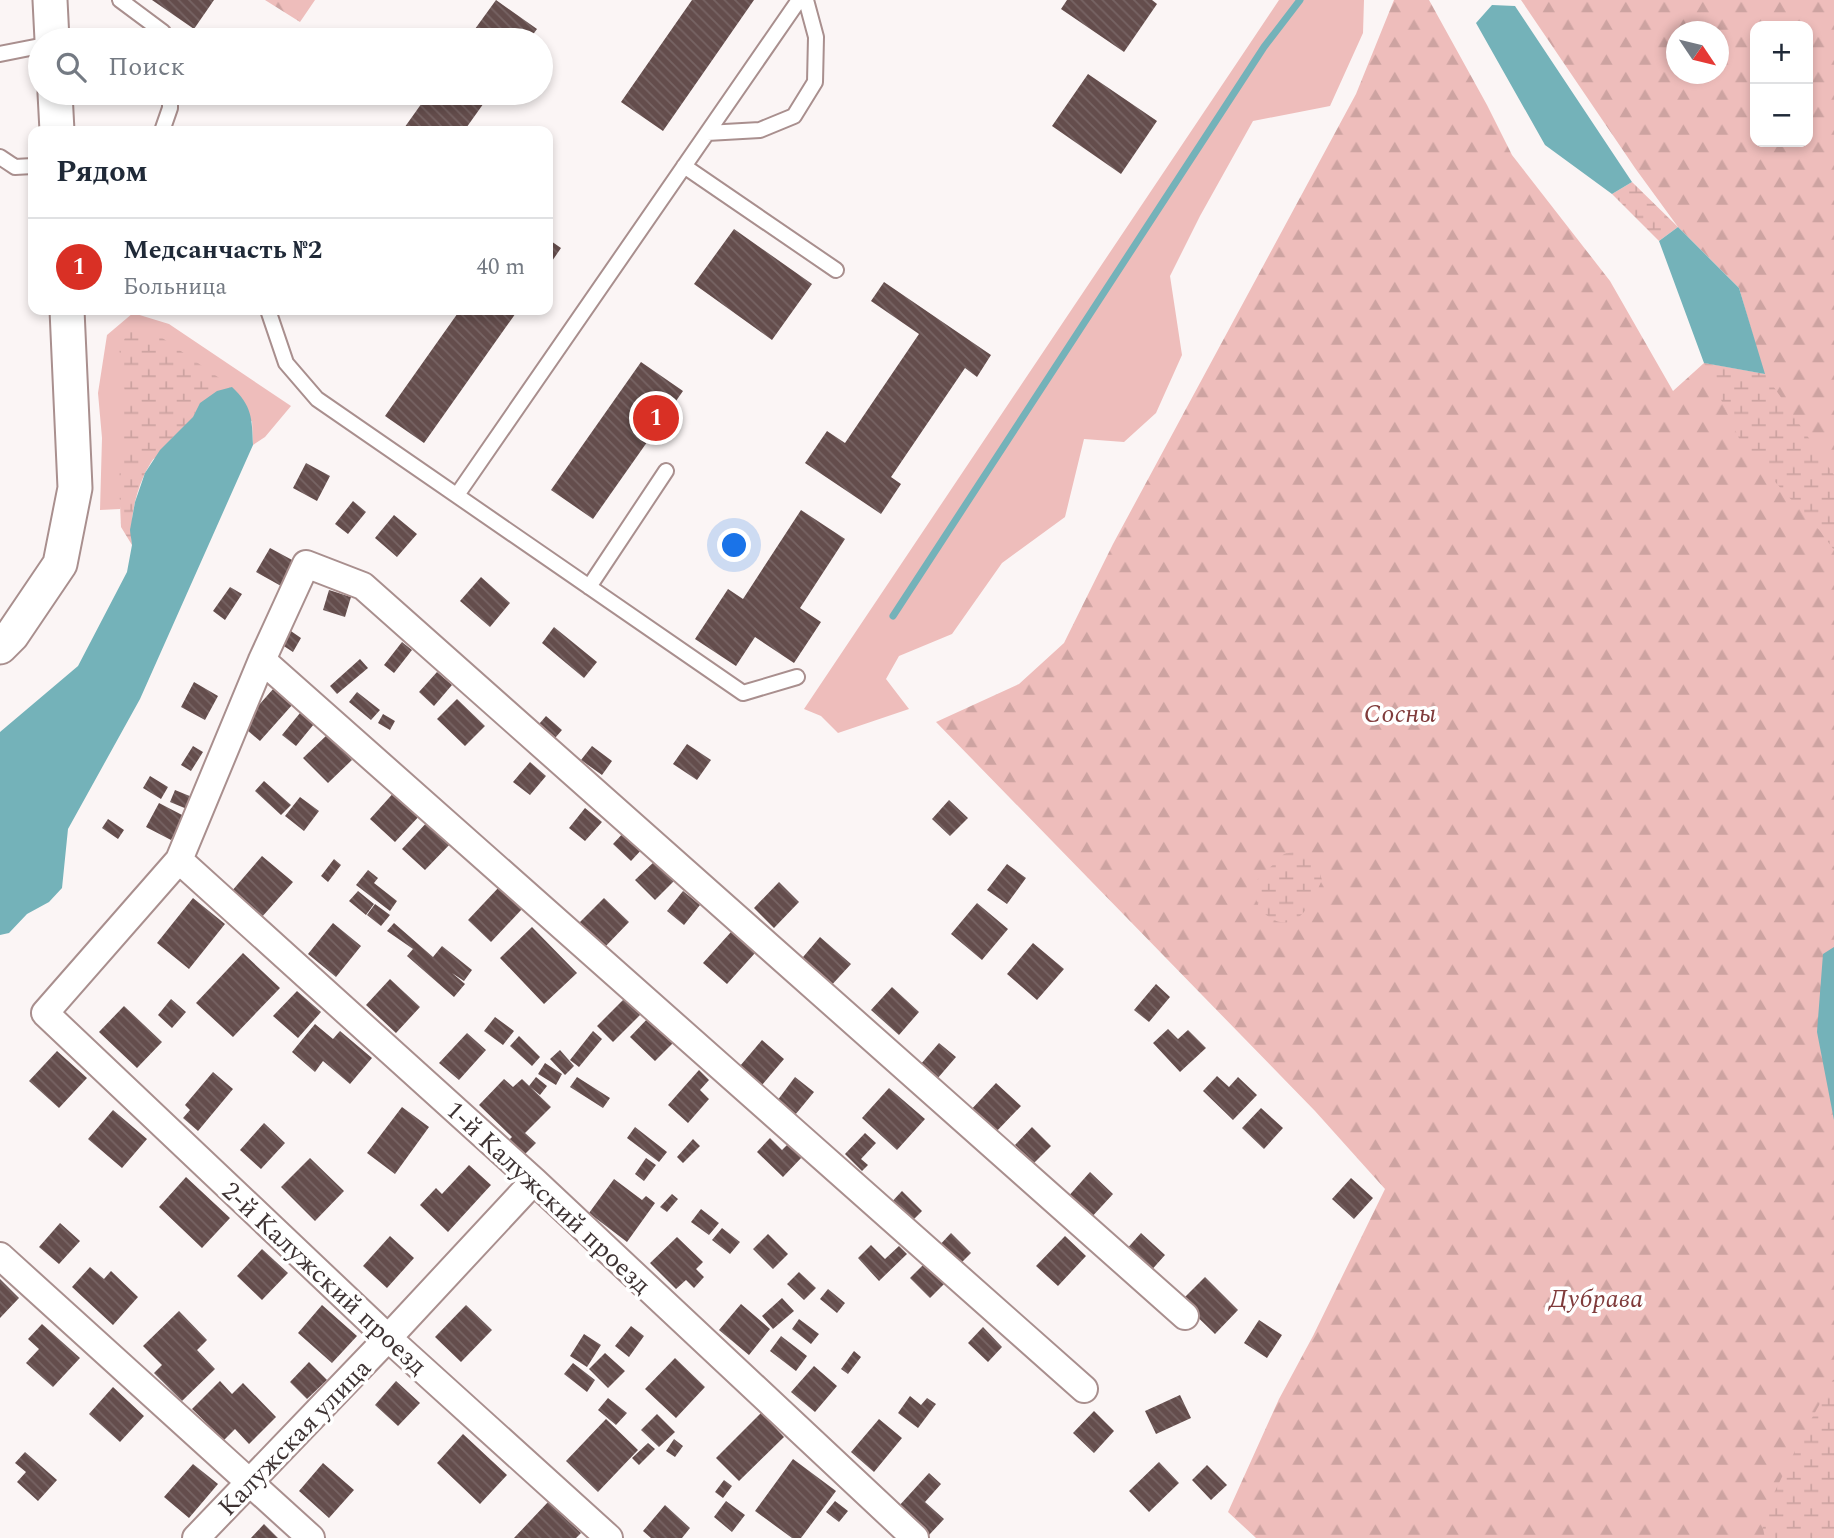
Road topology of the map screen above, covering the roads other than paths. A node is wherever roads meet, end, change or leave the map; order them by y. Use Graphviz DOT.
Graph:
graph roads {
  1 [pos="50,0"];
  2 [pos="120,0"];
  3 [pos="799,0"];
  4 [pos="806,0"];
  5 [pos="51,28"];
  6 [pos="158,28"];
  7 [pos="28,48"];
  8 [pos="0,54"];
  9 [pos="56,105"];
  10 [pos="170,105"];
  11 [pos="57,126"];
  12 [pos="164,126"];
  13 [pos="707,133"];
  14 [pos="0,157"];
  15 [pos="28,166"];
  16 [pos="684,166"];
  17 [pos="836,270"];
  18 [pos="270,315"];
  19 [pos="73,319"];
  20 [pos="666,471"];
  21 [pos="457,495"];
  22 [pos="589,587"];
  23 [pos="6,641"];
  24 [pos="262,660"];
  25 [pos="797,677"];
  26 [pos="179,860"];
  27 [pos="534,1181"];
  28 [pos="0,1256"];
  29 [pos="1185,1316"];
  30 [pos="388,1338"];
  31 [pos="1084,1389"];
  32 [pos="250,1482"];
  33 [pos="196,1538"];
  34 [pos="311,1538"];
  35 [pos="609,1538"];
  36 [pos="915,1538"];
  1 -- 5 [label="street"];
  2 -- 6 [label="lane"];
  3 -- 13 [label="lane"];
  4 -- 13 [label="lane"];
  7 -- 8 [label="lane"];
  9 -- 11 [label="street"];
  10 -- 12 [label="lane"];
  13 -- 16 [label="lane"];
  14 -- 15 [label="lane"];
  16 -- 17 [label="lane"];
  16 -- 21 [label="lane"];
  18 -- 21 [label="lane"];
  19 -- 23 [label="street"];
  20 -- 22 [label="lane"];
  21 -- 22 [label="lane"];
  22 -- 25 [label="lane"];
  24 -- 26 [label="street"];
  24 -- 29 [label="street"];
  24 -- 31 [label="street"];
  26 -- 27 [label="street, 1-й Калужский проезд"];
  26 -- 30 [label="street, 2-й Калужский проезд"];
  27 -- 30 [label="street, Калужская улица"];
  27 -- 36 [label="street, 1-й Калужский проезд"];
  28 -- 32 [label="street"];
  30 -- 32 [label="street, Калужская улица"];
  30 -- 35 [label="street, 2-й Калужский проезд"];
  32 -- 33 [label="street, Калужская улица"];
  32 -- 34 [label="street"];
}
